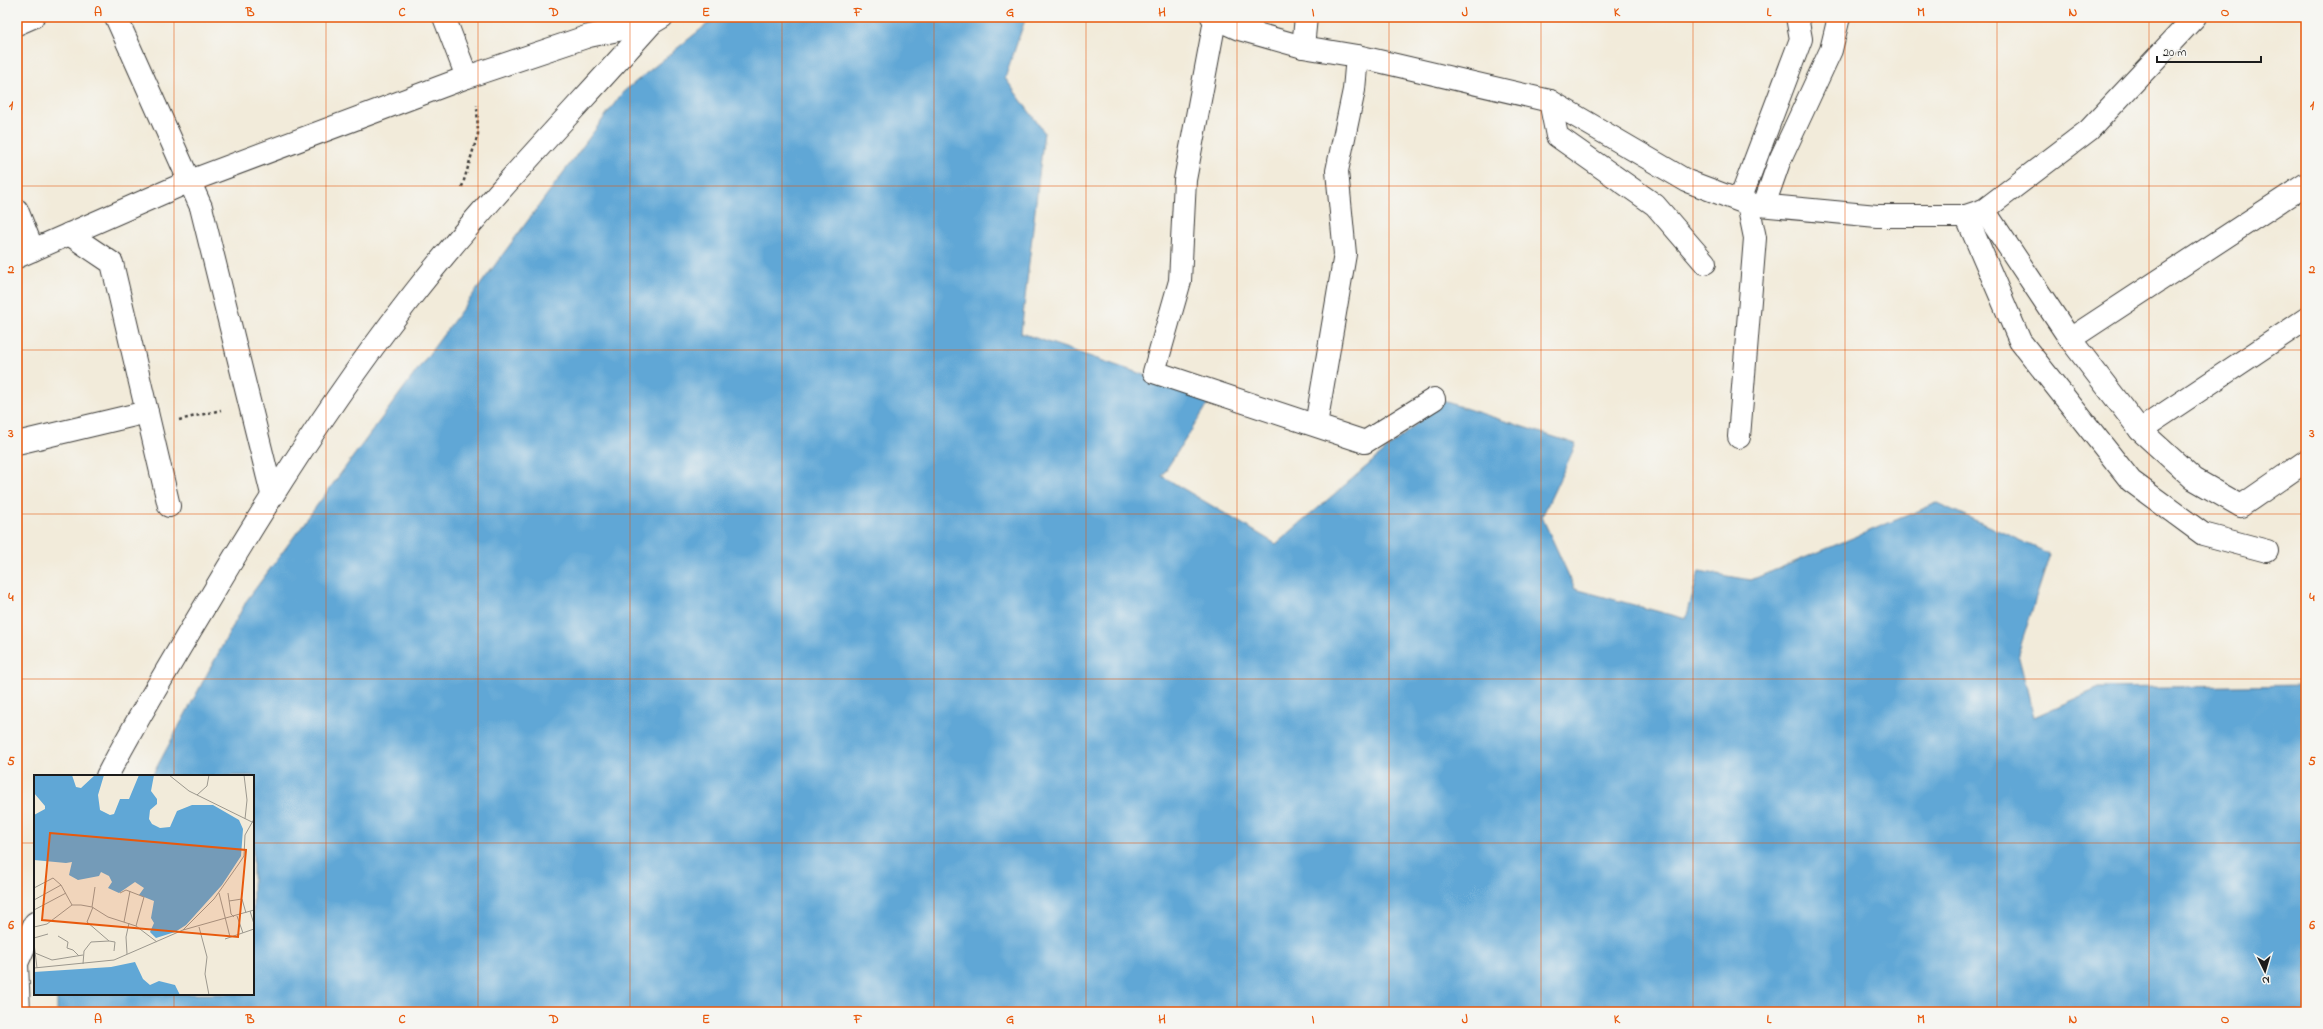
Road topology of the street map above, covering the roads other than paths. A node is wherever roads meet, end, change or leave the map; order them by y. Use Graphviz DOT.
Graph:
graph roads {
  1 [pos="33,17"];
  2 [pos="116,17"];
  3 [pos="444,17"];
  4 [pos="1306,17"];
  5 [pos="1797,17"];
  6 [pos="1839,17"];
  7 [pos="2195,17"];
  8 [pos="1213,19"];
  9 [pos="657,20"];
  10 [pos="17,24"];
  11 [pos="1303,47"];
  12 [pos="1357,56"];
  13 [pos="467,77"];
  14 [pos="1550,101"];
  15 [pos="190,181"];
  16 [pos="2306,184"];
  17 [pos="1751,203"];
  18 [pos="17,210"];
  19 [pos="1975,213"];
  20 [pos="70,234"];
  21 [pos="25,253"];
  22 [pos="1705,263"];
  23 [pos="2306,319"];
  24 [pos="2070,339"];
  25 [pos="1434,400"];
  26 [pos="149,420"];
  27 [pos="1316,426"];
  28 [pos="2140,430"];
  29 [pos="1738,437"];
  30 [pos="17,443"];
  31 [pos="2306,461"];
  32 [pos="272,494"];
  33 [pos="169,506"];
  34 [pos="2267,551"];
  35 [pos="108,775"];
  36 [pos="34,925"];
  37 [pos="17,963"];
  38 [pos="19,1012"];
  1 -- 10 [label="street"];
  2 -- 15 [label="street"];
  3 -- 13 [label="street"];
  4 -- 11 [label="street"];
  5 -- 17 [label="street"];
  6 -- 17 [label="street"];
  7 -- 19 [label="street"];
  8 -- 11 [label="street"];
  8 -- 27 [label="street"];
  9 -- 13 [label="street"];
  9 -- 32 [label="street"];
  11 -- 12 [label="street"];
  12 -- 14 [label="street"];
  12 -- 27 [label="street"];
  13 -- 15 [label="street"];
  14 -- 17 [label="street"];
  14 -- 22 [label="street"];
  15 -- 20 [label="street"];
  15 -- 32 [label="street"];
  16 -- 24 [label="street"];
  17 -- 19 [label="street"];
  17 -- 29 [label="street"];
  18 -- 21 [label="street"];
  19 -- 24 [label="street"];
  19 -- 34 [label="street"];
  20 -- 21 [label="street"];
  20 -- 26 [label="street"];
  23 -- 28 [label="street"];
  24 -- 28 [label="street"];
  25 -- 27 [label="street"];
  26 -- 30 [label="street"];
  26 -- 33 [label="street"];
  28 -- 31 [label="street"];
  32 -- 35 [label="street"];
  36 -- 37 [label="street"];
  37 -- 38 [label="street"];
}
